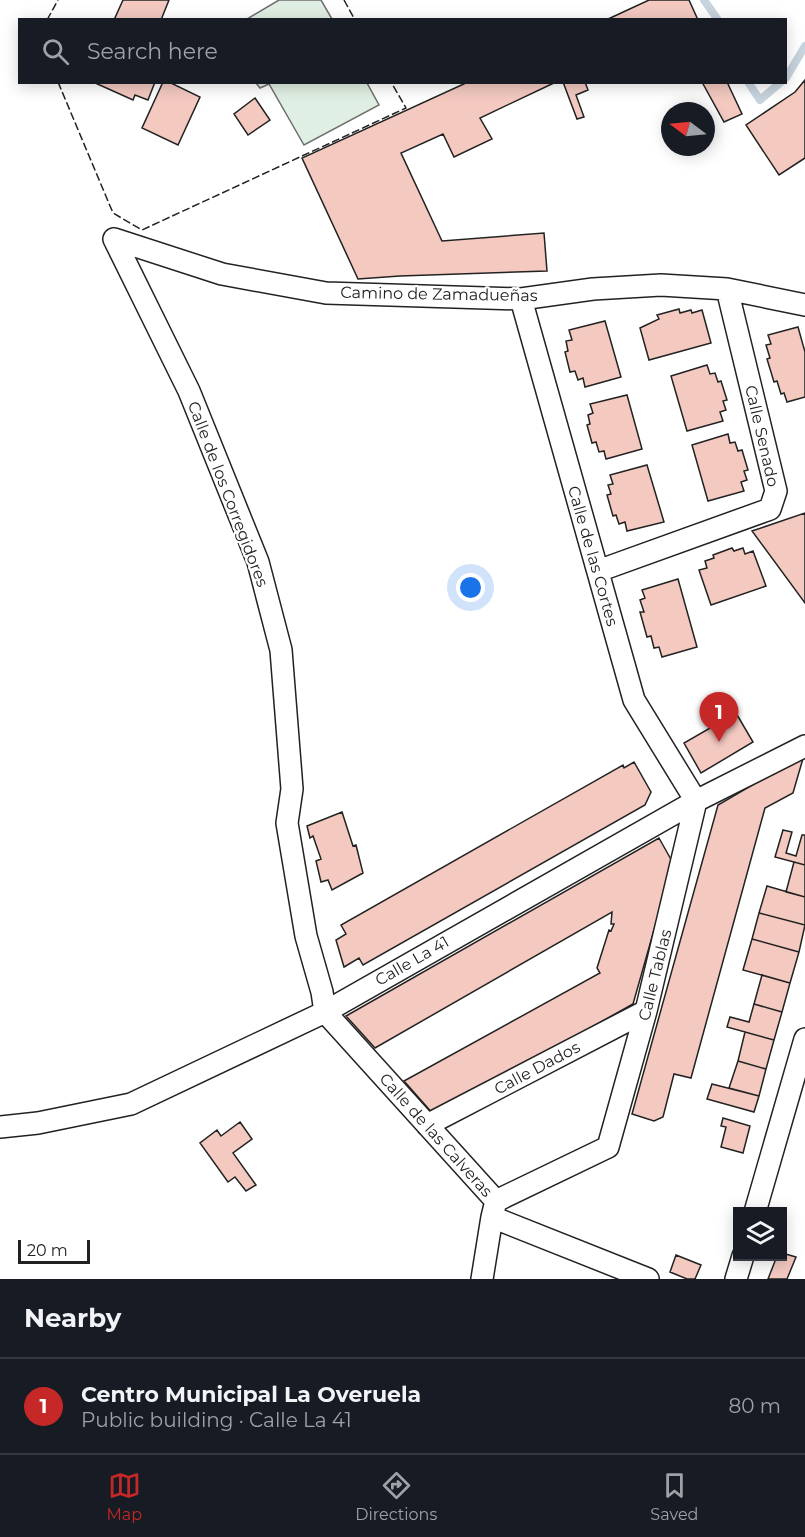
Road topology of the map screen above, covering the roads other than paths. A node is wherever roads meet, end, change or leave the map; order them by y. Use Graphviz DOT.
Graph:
graph roads {
  1 [pos="114,239"];
  2 [pos="727,289"];
  3 [pos="520,299"];
  4 [pos="805,305"];
  5 [pos="598,571"];
  6 [pos="805,746"];
  7 [pos="696,801"];
  8 [pos="646,1011"];
  9 [pos="325,1012"];
  10 [pos="805,1039"];
  11 [pos="428,1125"];
  12 [pos="0,1127"];
  13 [pos="756,1207"];
  14 [pos="494,1209"];
  15 [pos="741,1261"];
  16 [pos="482,1279"];
  17 [pos="648,1279"];
  18 [pos="736,1279"];
  1 -- 3 [label="street, Camino de Zamadueñas"];
  1 -- 9 [label="street, Calle de los Corregidores"];
  2 -- 3 [label="street, Camino de Zamadueñas"];
  2 -- 4 [label="street, Camino de Zamadueñas"];
  2 -- 5 [label="street, Calle Senado"];
  3 -- 5 [label="street, Calle de las Cortes"];
  5 -- 7 [label="street, Calle de las Cortes"];
  6 -- 7 [label="street, Calle La 41"];
  7 -- 8 [label="street, Calle Tablas"];
  7 -- 9 [label="street, Calle La 41"];
  8 -- 11 [label="street, Calle Dados"];
  8 -- 14 [label="street, Calle Tablas"];
  9 -- 11 [label="street, Calle de las Calveras"];
  9 -- 12 [label="street, Calle La 41"];
  10 -- 13 [label="street"];
  11 -- 14 [label="street, Calle de las Calveras"];
  14 -- 16 [label="street"];
  14 -- 17 [label="street, Calle de las Calveras"];
  15 -- 18 [label="street"];
}
